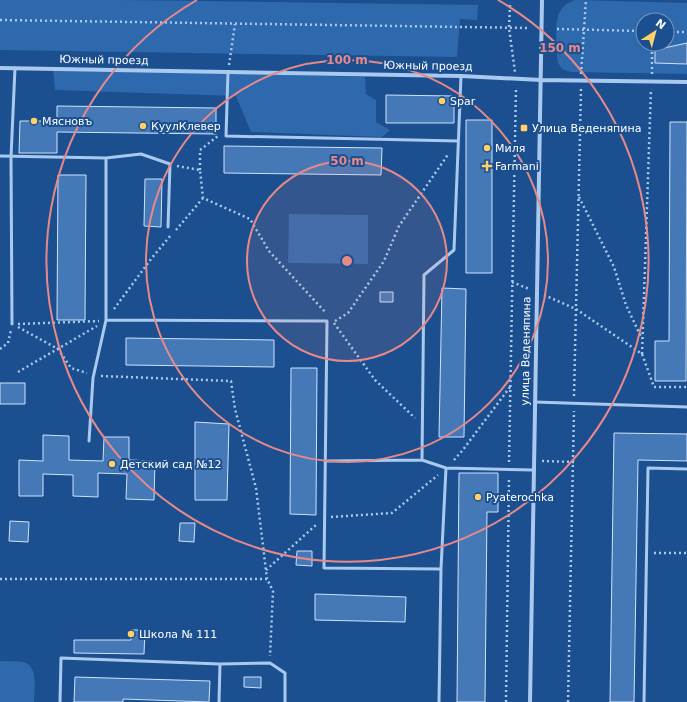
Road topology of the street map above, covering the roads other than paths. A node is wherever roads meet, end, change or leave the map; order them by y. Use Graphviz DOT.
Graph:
graph roads {
  1 [pos="542,0"];
  2 [pos="0,68"];
  3 [pos="15,68"];
  4 [pos="228,72"];
  5 [pos="461,76"];
  6 [pos="541,80"];
  7 [pos="687,82"];
  8 [pos="458,141"];
  9 [pos="0,156"];
  10 [pos="11,156"];
  11 [pos="106,158"];
  12 [pos="168,227"];
  13 [pos="106,320"];
  14 [pos="12,324"];
  15 [pos="535,402"];
  16 [pos="687,407"];
  17 [pos="89,441"];
  18 [pos="422,460"];
  19 [pos="325,461"];
  20 [pos="446,468"];
  21 [pos="687,469"];
  22 [pos="534,470"];
  23 [pos="441,569"];
  24 [pos="220,664"];
  25 [pos="60,702"];
  26 [pos="219,702"];
  27 [pos="284,702"];
  28 [pos="439,702"];
  29 [pos="530,702"];
  30 [pos="644,702"];
  1 -- 6 [label="street, улица Веденяпина"];
  2 -- 3 [label="street, Южный проезд"];
  3 -- 4 [label="street, Южный проезд"];
  3 -- 10 [label="lane"];
  4 -- 5 [label="street, Южный проезд"];
  4 -- 8 [label="lane"];
  5 -- 6 [label="street, Южный проезд"];
  5 -- 8 [label="lane"];
  6 -- 7 [label="street, Южный проезд"];
  6 -- 15 [label="street, улица Веденяпина"];
  8 -- 18 [label="lane"];
  9 -- 10 [label="lane"];
  10 -- 11 [label="lane"];
  10 -- 14 [label="lane"];
  11 -- 12 [label="lane"];
  11 -- 13 [label="lane"];
  13 -- 17 [label="lane"];
  13 -- 19 [label="lane"];
  15 -- 16 [label="lane"];
  15 -- 22 [label="street, улица Веденяпина"];
  18 -- 19 [label="lane"];
  18 -- 20 [label="lane"];
  19 -- 23 [label="lane"];
  20 -- 22 [label="lane"];
  20 -- 23 [label="lane"];
  21 -- 30 [label="lane"];
  22 -- 29 [label="street, улица Веденяпина"];
  23 -- 28 [label="lane"];
  24 -- 25 [label="lane"];
  24 -- 26 [label="lane"];
  24 -- 27 [label="lane"];
}
